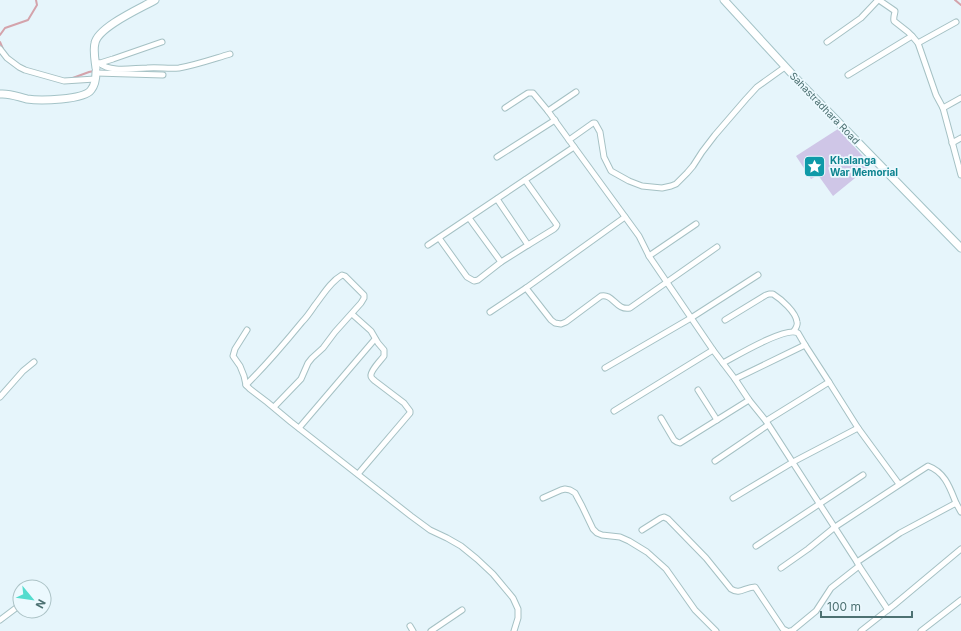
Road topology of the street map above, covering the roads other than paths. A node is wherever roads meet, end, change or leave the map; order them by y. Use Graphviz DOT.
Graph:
graph roads {
  1 [pos="155,0"];
  2 [pos="724,0"];
  3 [pos="878,0"];
  4 [pos="956,22"];
  5 [pos="912,36"];
  6 [pos="162,42"];
  7 [pos="826,42"];
  8 [pos="918,43"];
  9 [pos="0,48"];
  10 [pos="230,54"];
  11 [pos="785,67"];
  12 [pos="96,70"];
  13 [pos="163,75"];
  14 [pos="848,75"];
  15 [pos="576,92"];
  16 [pos="0,94"];
  17 [pos="961,98"];
  18 [pos="505,108"];
  19 [pos="943,108"];
  20 [pos="548,111"];
  21 [pos="555,120"];
  22 [pos="961,138"];
  23 [pos="569,140"];
  24 [pos="952,143"];
  25 [pos="574,147"];
  26 [pos="497,157"];
  27 [pos="961,175"];
  28 [pos="525,180"];
  29 [pos="497,199"];
  30 [pos="625,217"];
  31 [pos="469,218"];
  32 [pos="696,224"];
  33 [pos="439,238"];
  34 [pos="428,245"];
  35 [pos="528,245"];
  36 [pos="717,247"];
  37 [pos="961,248"];
  38 [pos="649,256"];
  39 [pos="501,262"];
  40 [pos="758,275"];
  41 [pos="667,282"];
  42 [pos="526,288"];
  43 [pos="490,312"];
  44 [pos="352,314"];
  45 [pos="691,318"];
  46 [pos="725,320"];
  47 [pos="247,330"];
  48 [pos="794,331"];
  49 [pos="375,339"];
  50 [pos="805,345"];
  51 [pos="713,350"];
  52 [pos="34,362"];
  53 [pos="723,363"];
  54 [pos="605,368"];
  55 [pos="735,379"];
  56 [pos="829,382"];
  57 [pos="246,385"];
  58 [pos="698,390"];
  59 [pos="0,397"];
  60 [pos="749,400"];
  61 [pos="274,407"];
  62 [pos="614,411"];
  63 [pos="661,418"];
  64 [pos="717,420"];
  65 [pos="767,423"];
  66 [pos="299,428"];
  67 [pos="858,428"];
  68 [pos="715,461"];
  69 [pos="793,462"];
  70 [pos="358,474"];
  71 [pos="863,475"];
  72 [pos="899,484"];
  73 [pos="544,498"];
  74 [pos="733,498"];
  75 [pos="820,503"];
  76 [pos="956,503"];
  77 [pos="961,512"];
  78 [pos="835,527"];
  79 [pos="642,530"];
  80 [pos="756,546"];
  81 [pos="961,549"];
  82 [pos="858,564"];
  83 [pos="781,568"];
  84 [pos="961,600"];
  85 [pos="462,610"];
  86 [pos="888,610"];
  87 [pos="12,611"];
  88 [pos="0,620"];
  89 [pos="431,631"];
  90 [pos="514,631"];
  91 [pos="716,631"];
  92 [pos="787,631"];
  93 [pos="790,631"];
  94 [pos="862,631"];
  95 [pos="921,631"];
  1 -- 12 [label="main road"];
  2 -- 11 [label="main road, Sahastradhara Road"];
  3 -- 5 [label="street"];
  3 -- 7 [label="street"];
  4 -- 8 [label="street"];
  5 -- 8 [label="street"];
  5 -- 14 [label="street"];
  6 -- 12 [label="street"];
  8 -- 19 [label="street"];
  9 -- 12 [label="street"];
  10 -- 12 [label="street"];
  11 -- 23 [label="street"];
  11 -- 37 [label="main road, Sahastradhara Road"];
  12 -- 13 [label="street"];
  12 -- 16 [label="main road"];
  15 -- 20 [label="street"];
  17 -- 19 [label="street"];
  18 -- 20 [label="street"];
  19 -- 24 [label="street"];
  20 -- 21 [label="street"];
  21 -- 23 [label="street"];
  21 -- 26 [label="street"];
  22 -- 24 [label="street"];
  23 -- 25 [label="street"];
  24 -- 27 [label="street"];
  25 -- 28 [label="street"];
  25 -- 30 [label="street"];
  28 -- 29 [label="street"];
  28 -- 35 [label="street"];
  29 -- 31 [label="street"];
  29 -- 35 [label="street"];
  30 -- 38 [label="street"];
  30 -- 42 [label="street"];
  31 -- 33 [label="street"];
  31 -- 39 [label="street"];
  32 -- 38 [label="street"];
  33 -- 34 [label="street"];
  33 -- 39 [label="street"];
  35 -- 39 [label="street"];
  36 -- 41 [label="street"];
  38 -- 41 [label="street"];
  40 -- 45 [label="street"];
  41 -- 42 [label="street"];
  41 -- 45 [label="street"];
  42 -- 43 [label="street"];
  44 -- 49 [label="street"];
  44 -- 57 [label="street"];
  44 -- 61 [label="street"];
  45 -- 51 [label="street"];
  45 -- 54 [label="street"];
  46 -- 48 [label="street"];
  47 -- 57 [label="street"];
  48 -- 50 [label="street"];
  48 -- 53 [label="street"];
  49 -- 66 [label="street"];
  49 -- 70 [label="street"];
  50 -- 55 [label="street"];
  50 -- 56 [label="street"];
  51 -- 53 [label="street"];
  51 -- 62 [label="street"];
  52 -- 59 [label="street"];
  53 -- 55 [label="street"];
  55 -- 60 [label="street"];
  56 -- 65 [label="street"];
  56 -- 67 [label="street"];
  57 -- 61 [label="street"];
  58 -- 64 [label="street"];
  60 -- 64 [label="street"];
  60 -- 65 [label="street"];
  61 -- 66 [label="street"];
  63 -- 64 [label="street"];
  65 -- 68 [label="street"];
  65 -- 69 [label="street"];
  66 -- 70 [label="street"];
  67 -- 69 [label="street"];
  67 -- 72 [label="street"];
  69 -- 74 [label="street"];
  69 -- 75 [label="street"];
  70 -- 90 [label="street"];
  71 -- 75 [label="street"];
  72 -- 76 [label="street"];
  72 -- 78 [label="street"];
  73 -- 91 [label="street"];
  75 -- 78 [label="street"];
  75 -- 80 [label="street"];
  76 -- 77 [label="street"];
  76 -- 82 [label="street"];
  78 -- 82 [label="street"];
  78 -- 83 [label="street"];
  79 -- 92 [label="street"];
  81 -- 86 [label="street"];
  82 -- 86 [label="street"];
  82 -- 93 [label="street"];
  84 -- 95 [label="street"];
  85 -- 89 [label="street"];
  86 -- 94 [label="street"];
  87 -- 88 [label="street"];
}
